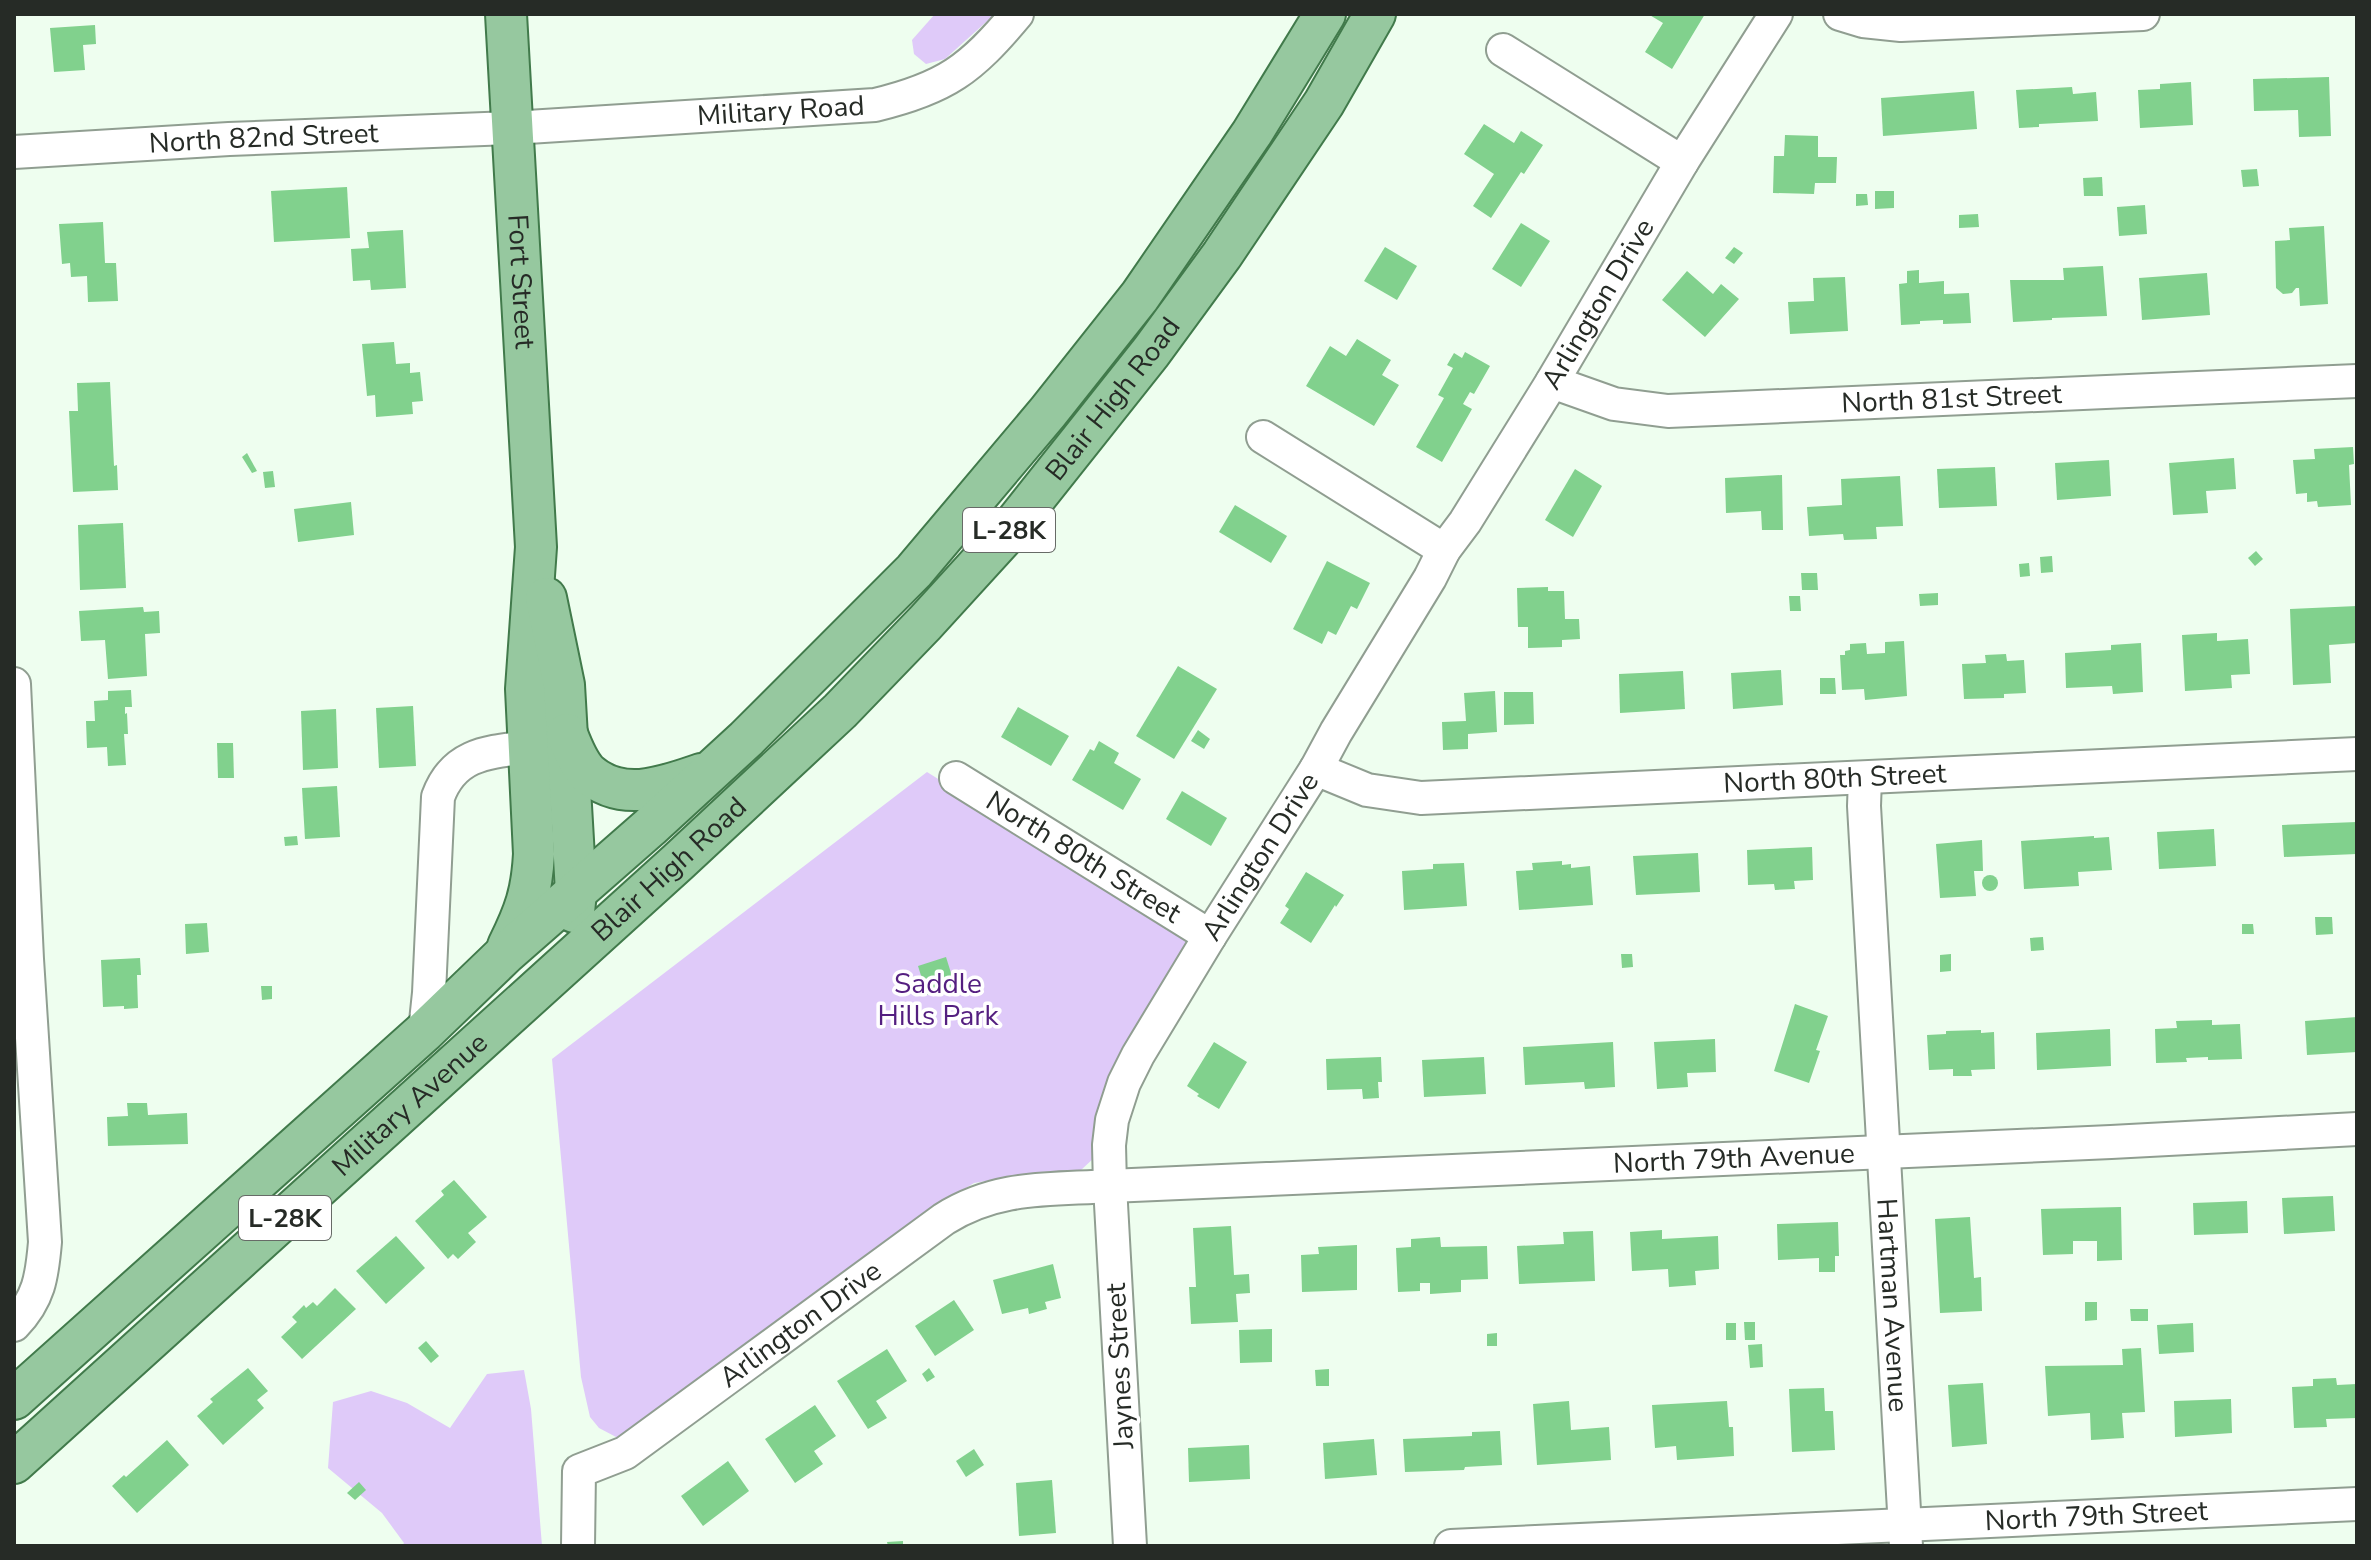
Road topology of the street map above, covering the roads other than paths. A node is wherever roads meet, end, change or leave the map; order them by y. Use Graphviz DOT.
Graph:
graph roads {
  1 [pos="506,14"];
  2 [pos="1017,14"];
  3 [pos="1325,14"];
  4 [pos="1375,14"];
  5 [pos="1776,14"];
  6 [pos="1840,14"];
  7 [pos="2143,14"];
  8 [pos="1503,50"];
  9 [pos="512,128"];
  10 [pos="14,152"];
  11 [pos="1682,162"];
  12 [pos="2357,381"];
  13 [pos="1552,382"];
  14 [pos="1263,437"];
  15 [pos="536,547"];
  16 [pos="1444,550"];
  17 [pos="14,684"];
  18 [pos="567,734"];
  19 [pos="529,747"];
  20 [pos="2357,754"];
  21 [pos="1316,769"];
  22 [pos="712,770"];
  23 [pos="956,778"];
  24 [pos="1865,778"];
  25 [pos="576,892"];
  26 [pos="1210,936"];
  27 [pos="505,954"];
  28 [pos="556,973"];
  29 [pos="425,1031"];
  30 [pos="2357,1129"];
  31 [pos="1883,1151"];
  32 [pos="1110,1186"];
  33 [pos="14,1325"];
  34 [pos="14,1399"];
  35 [pos="14,1463"];
  36 [pos="2357,1504"];
  37 [pos="1905,1536"];
  38 [pos="578,1546"];
  39 [pos="1130,1546"];
  40 [pos="1451,1546"];
  1 -- 9 [label="main road, Fort Street"];
  2 -- 9 [label="street, Military Road"];
  3 -- 22 [label="main road, Blair High Road / L-28K"];
  4 -- 28 [label="main road, Blair High Road / L-28K"];
  5 -- 11 [label="street, Arlington Drive"];
  6 -- 7 [label="street"];
  8 -- 11 [label="street"];
  9 -- 10 [label="street, North 82nd Street"];
  9 -- 15 [label="main road, Fort Street"];
  11 -- 13 [label="street, Arlington Drive"];
  12 -- 13 [label="street, North 81st Street"];
  13 -- 16 [label="street, Arlington Drive"];
  14 -- 16 [label="street"];
  15 -- 18 [label="main road, Fort Street"];
  15 -- 19 [label="main road, Fort Street"];
  16 -- 21 [label="street, Arlington Drive"];
  17 -- 33 [label="street"];
  18 -- 22 [label="main road"];
  18 -- 25 [label="main road, Fort Street"];
  19 -- 27 [label="main road, Fort Street"];
  19 -- 29 [label="street"];
  20 -- 24 [label="street, North 80th Street"];
  21 -- 24 [label="street, North 80th Street"];
  21 -- 26 [label="street, Arlington Drive"];
  22 -- 25 [label="main road, Blair High Road / L-28K"];
  23 -- 26 [label="street, North 80th Street"];
  24 -- 31 [label="street, Hartman Avenue"];
  25 -- 27 [label="main road, Blair High Road / L-28K"];
  25 -- 28 [label="main road, Fort Street"];
  26 -- 32 [label="street, Arlington Drive"];
  27 -- 29 [label="main road, Military Avenue / L-28K"];
  28 -- 35 [label="main road, Military Avenue / L-28K"];
  29 -- 34 [label="main road, Military Avenue / L-28K"];
  30 -- 31 [label="street, North 79th Avenue"];
  31 -- 32 [label="street, North 79th Avenue"];
  31 -- 37 [label="street, Hartman Avenue"];
  32 -- 38 [label="street, Arlington Drive"];
  32 -- 39 [label="street, Jaynes Street"];
  36 -- 37 [label="street, North 79th Street"];
  37 -- 40 [label="street, North 79th Street"];
}
